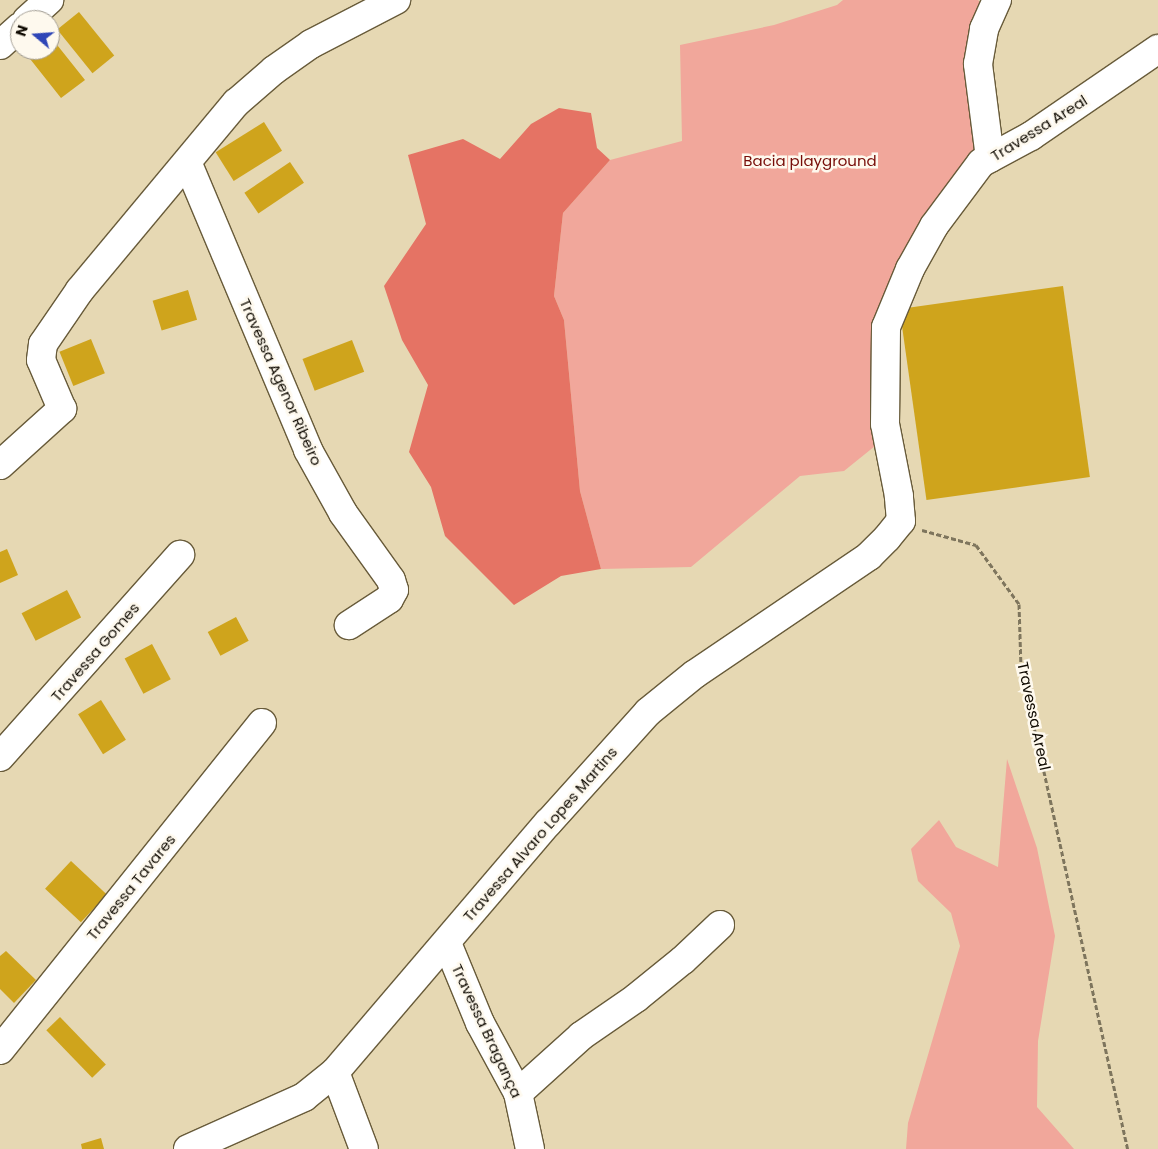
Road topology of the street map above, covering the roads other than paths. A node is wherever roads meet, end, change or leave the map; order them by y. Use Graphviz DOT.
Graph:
graph roads {
  1 [pos="49,0"];
  2 [pos="396,0"];
  3 [pos="996,0"];
  4 [pos="38,10"];
  5 [pos="10,36"];
  6 [pos="0,45"];
  7 [pos="1158,49"];
  8 [pos="990,158"];
  9 [pos="188,164"];
  10 [pos="0,465"];
  11 [pos="901,521"];
  12 [pos="180,554"];
  13 [pos="349,625"];
  14 [pos="262,723"];
  15 [pos="3,746"];
  16 [pos="720,925"];
  17 [pos="447,943"];
  18 [pos="0,1050"];
  19 [pos="335,1072"];
  20 [pos="518,1092"];
  21 [pos="188,1149"];
  22 [pos="364,1149"];
  23 [pos="530,1149"];
  1 -- 4 [label="street"];
  2 -- 9 [label="street"];
  3 -- 8 [label="street"];
  5 -- 6 [label="street"];
  7 -- 8 [label="street, Travessa Areal"];
  8 -- 11 [label="street, Travessa Areal"];
  9 -- 10 [label="street"];
  9 -- 13 [label="street, Travessa Agenor Ribeiro"];
  11 -- 17 [label="street, Travessa Alvaro Lopes Martins"];
  12 -- 15 [label="street, Travessa Gomes"];
  14 -- 18 [label="street, Travessa Tavares"];
  16 -- 20 [label="street"];
  17 -- 19 [label="street, Travessa Alvaro Lopes Martins"];
  17 -- 20 [label="street, Travessa Bragança"];
  19 -- 21 [label="street, Travessa Alvaro Lopes Martins"];
  19 -- 22 [label="street"];
  20 -- 23 [label="street, Travessa Bragança"];
}
